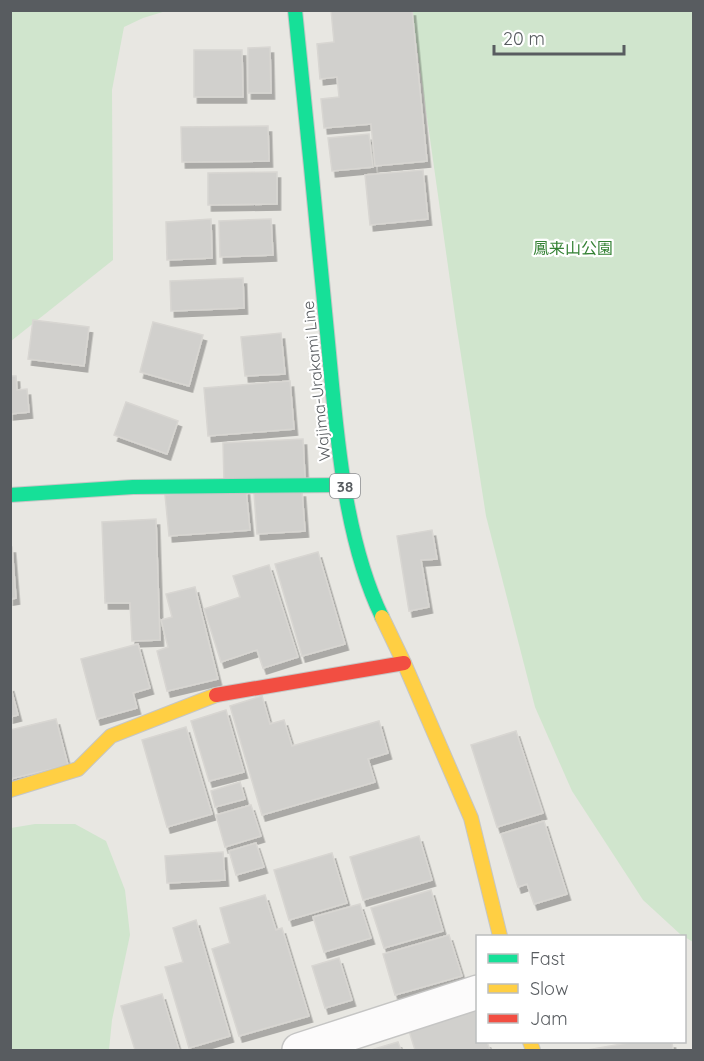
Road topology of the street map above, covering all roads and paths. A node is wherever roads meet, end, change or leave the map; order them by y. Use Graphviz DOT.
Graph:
graph roads {
  1 [pos="295,10"];
  2 [pos="345,485"];
  3 [pos="10,495"];
  4 [pos="404,663"];
  5 [pos="10,790"];
  6 [pos="500,935"];
  7 [pos="476,992"];
  8 [pos="312,1048"];
  1 -- 2 [label="main road, Wajima-Urakami Line / 38"];
  2 -- 3 [label="main road"];
  2 -- 4 [label="main road, Wajima-Urakami Line / 38"];
  4 -- 5 [label="main road"];
  4 -- 6 [label="main road, Wajima-Urakami Line / 38"];
  7 -- 8 [label="street"];
}
